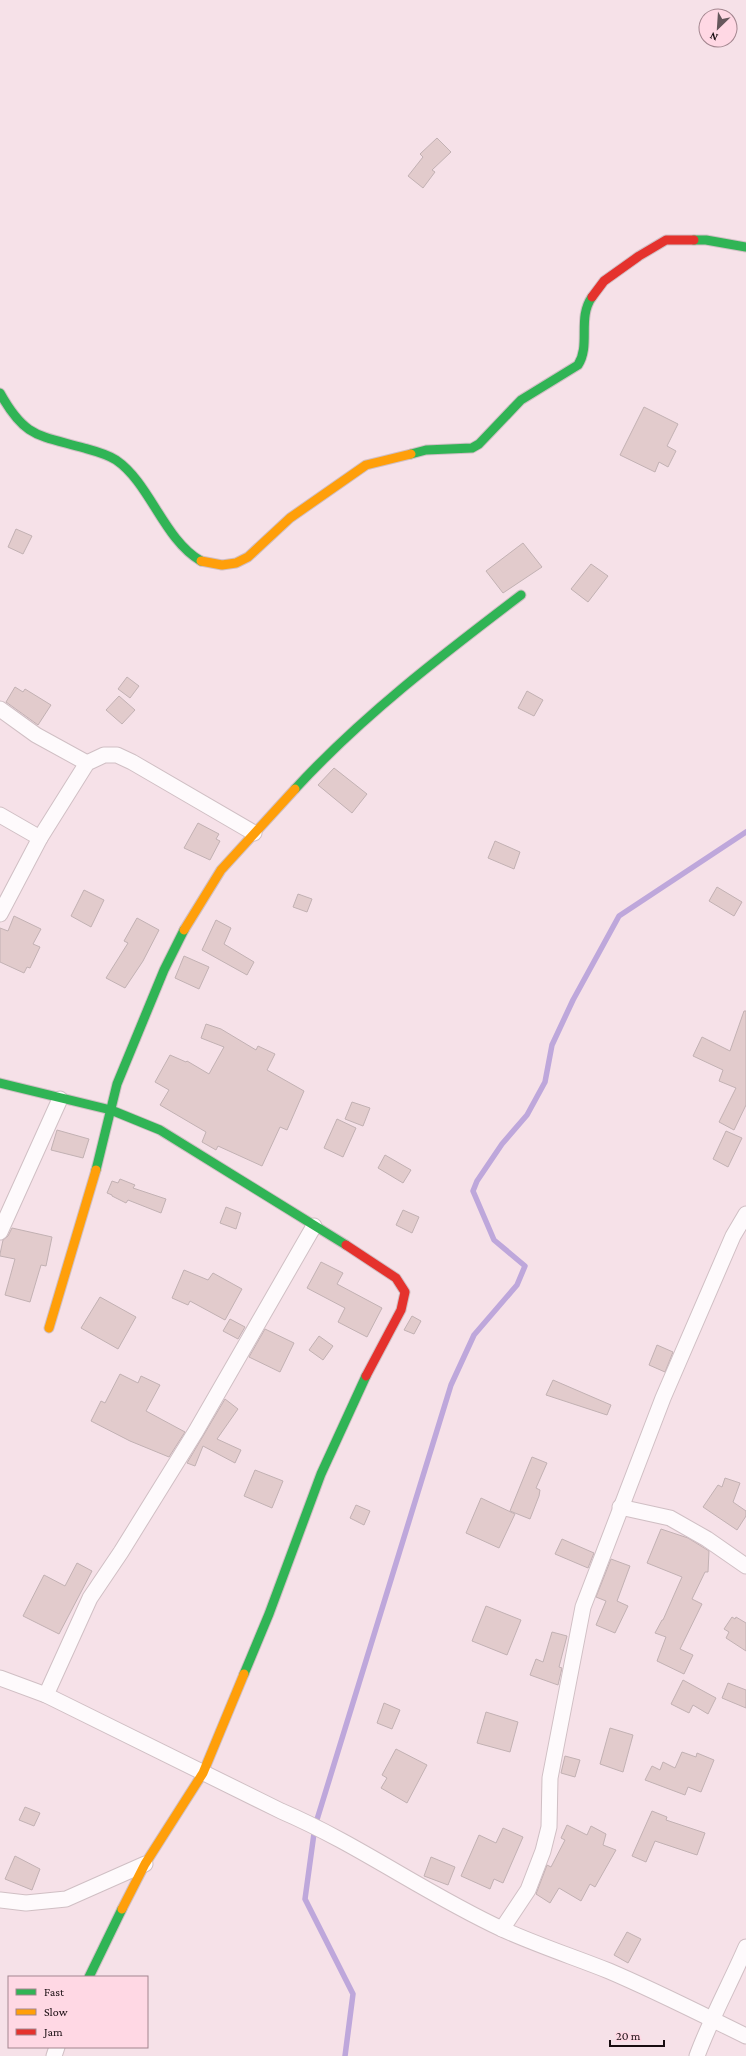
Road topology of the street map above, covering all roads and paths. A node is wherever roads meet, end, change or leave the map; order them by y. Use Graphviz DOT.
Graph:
graph roads {
  1 [pos="746,247"];
  2 [pos="0,393"];
  3 [pos="521,595"];
  4 [pos="0,709"];
  5 [pos="87,763"];
  6 [pos="0,815"];
  7 [pos="254,833"];
  8 [pos="40,838"];
  9 [pos="0,914"];
  10 [pos="0,1083"];
  11 [pos="60,1099"];
  12 [pos="111,1110"];
  13 [pos="746,1214"];
  14 [pos="314,1226"];
  15 [pos="0,1232"];
  16 [pos="49,1328"];
  17 [pos="620,1507"];
  18 [pos="746,1566"];
  19 [pos="0,1678"];
  20 [pos="46,1695"];
  21 [pos="203,1773"];
  22 [pos="145,1864"];
  23 [pos="0,1900"];
  24 [pos="502,1929"];
  25 [pos="746,1947"];
  26 [pos="89,1976"];
  27 [pos="711,2019"];
  28 [pos="746,2036"];
  29 [pos="697,2056"];
  1 -- 2 [label="street"];
  3 -- 7 [label="street"];
  4 -- 5 [label="street"];
  5 -- 7 [label="street"];
  5 -- 8 [label="street"];
  6 -- 8 [label="street"];
  7 -- 12 [label="street"];
  8 -- 9 [label="street"];
  10 -- 11 [label="street"];
  11 -- 12 [label="street"];
  11 -- 15 [label="street"];
  12 -- 14 [label="street"];
  12 -- 16 [label="street"];
  13 -- 17 [label="street"];
  14 -- 20 [label="street"];
  14 -- 21 [label="street"];
  17 -- 18 [label="street"];
  17 -- 24 [label="street"];
  19 -- 20 [label="street"];
  20 -- 21 [label="street"];
  21 -- 22 [label="street"];
  21 -- 24 [label="street"];
  22 -- 23 [label="street"];
  22 -- 26 [label="street"];
  24 -- 27 [label="street"];
  25 -- 27 [label="street"];
  27 -- 28 [label="street"];
  27 -- 29 [label="street"];
}
